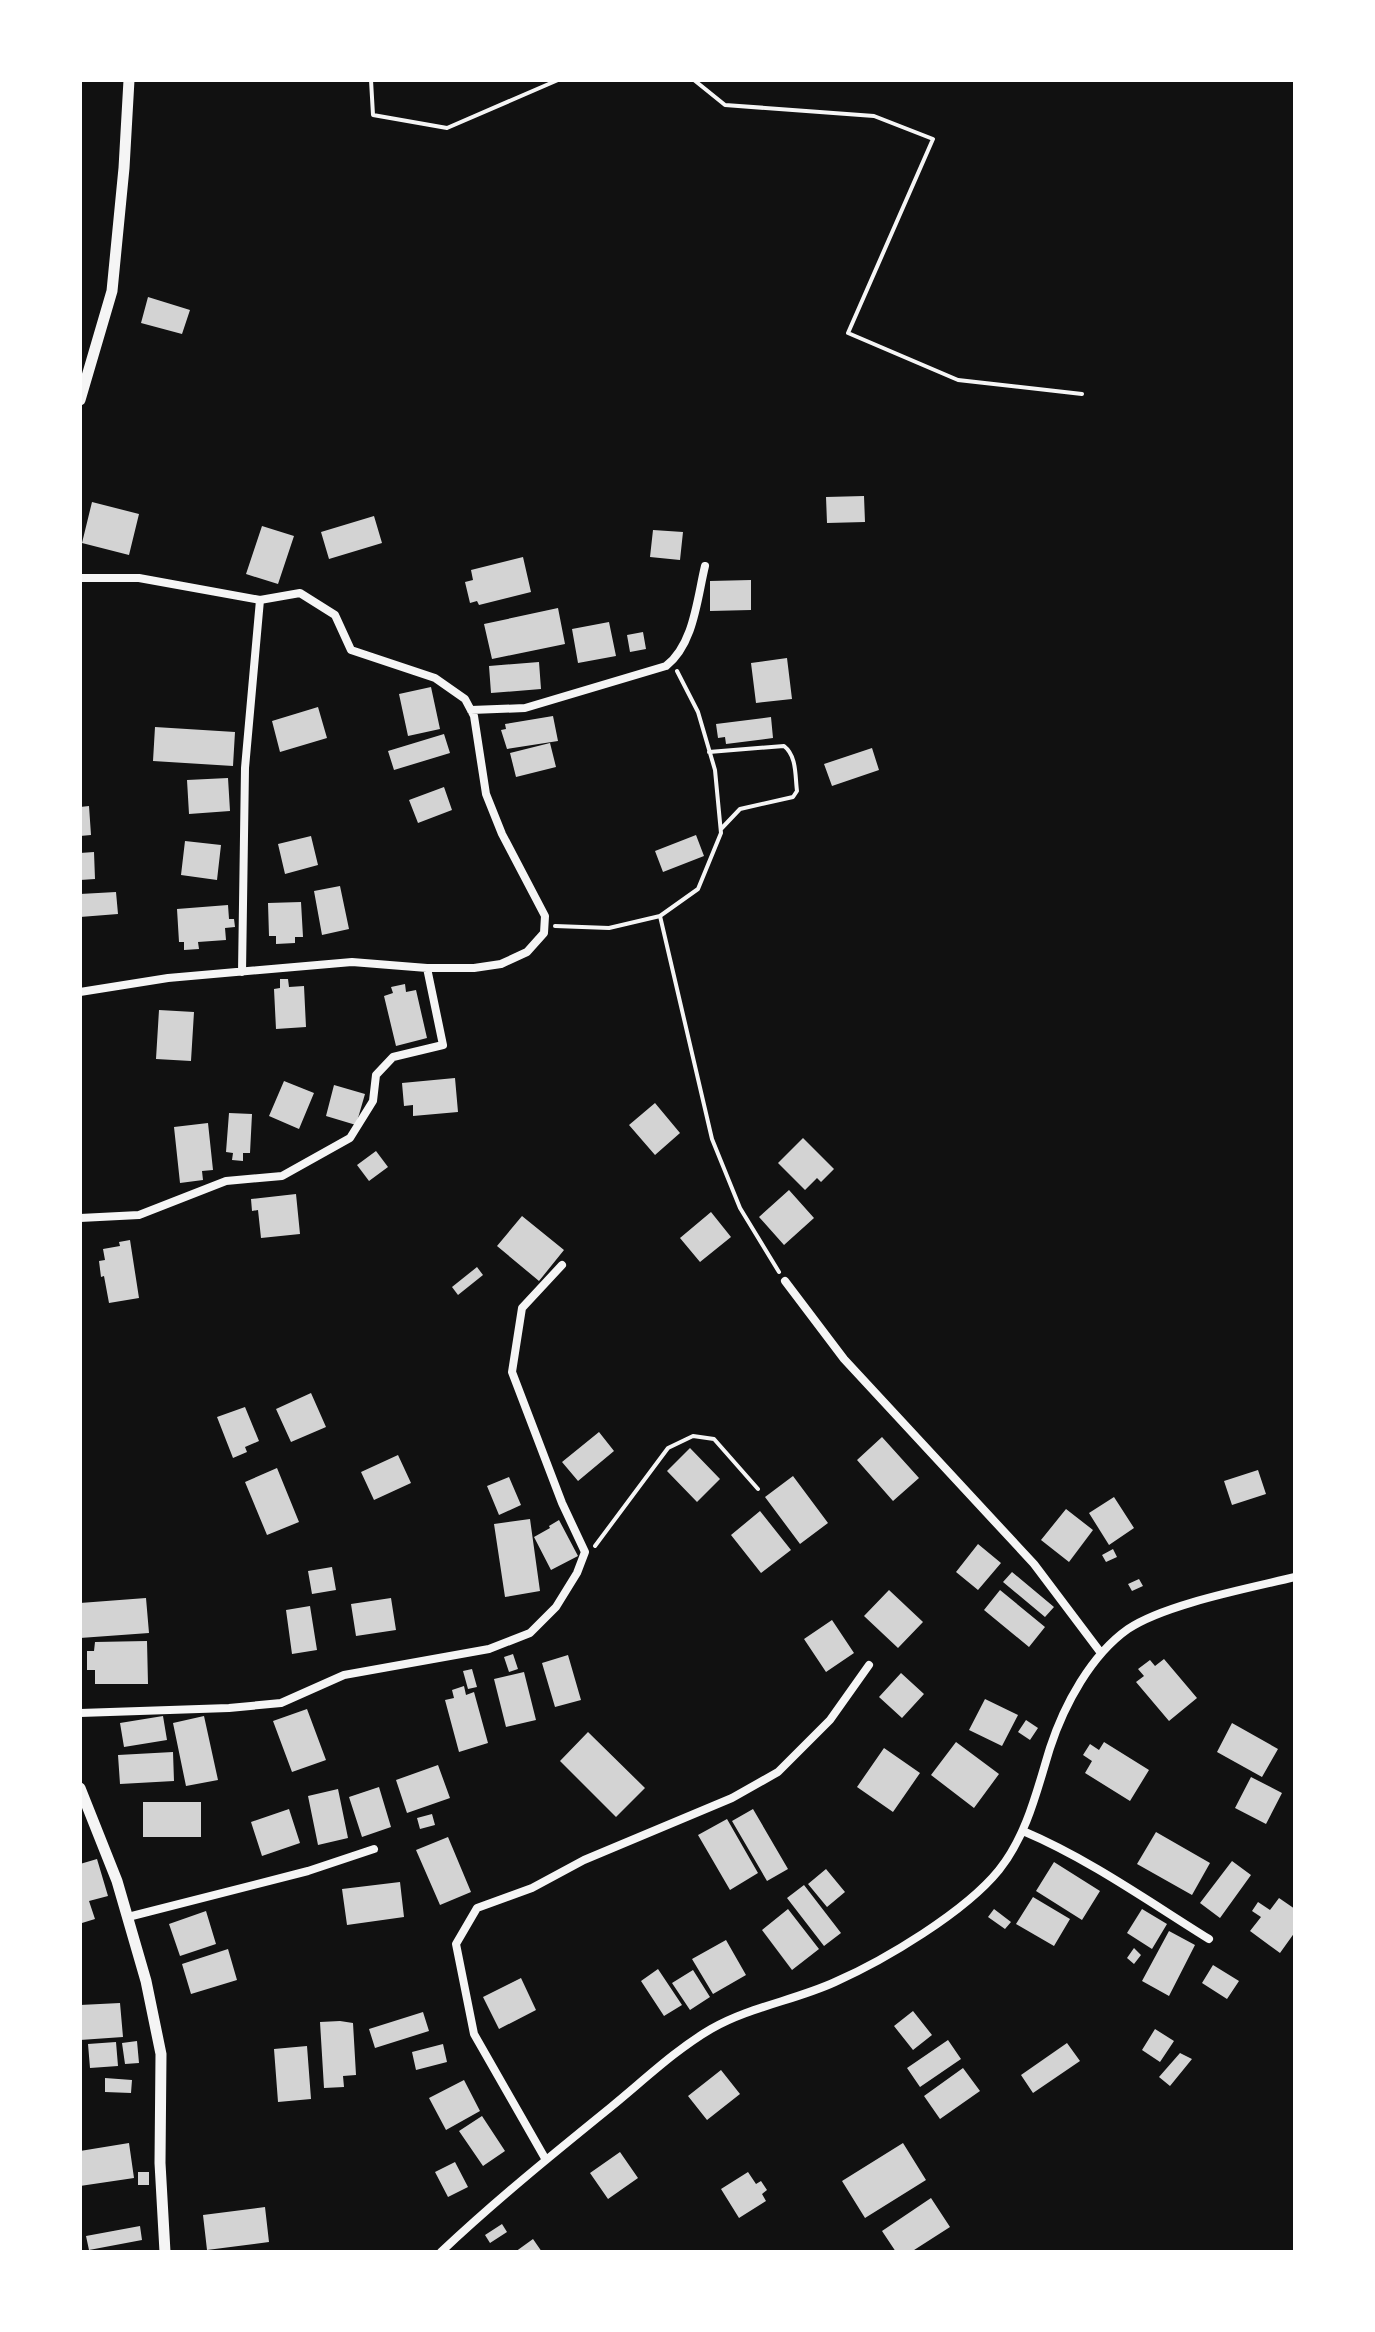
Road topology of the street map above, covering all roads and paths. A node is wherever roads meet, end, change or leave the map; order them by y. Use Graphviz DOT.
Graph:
graph roads {
  1 [pos="129,80"];
  2 [pos="371,80"];
  3 [pos="558,80"];
  4 [pos="694,80"];
  5 [pos="1082,394"];
  6 [pos="80,400"];
  7 [pos="705,566"];
  8 [pos="80,578"];
  9 [pos="260,600"];
  10 [pos="672,661"];
  11 [pos="471,710"];
  12 [pos="709,752"];
  13 [pos="721,829"];
  14 [pos="660,916"];
  15 [pos="545,925"];
  16 [pos="427,968"];
  17 [pos="242,972"];
  18 [pos="80,992"];
  19 [pos="80,1218"];
  20 [pos="562,1265"];
  21 [pos="785,1281"];
  22 [pos="758,1489"];
  23 [pos="580,1567"];
  24 [pos="1295,1577"];
  25 [pos="1101,1653"];
  26 [pos="869,1665"];
  27 [pos="80,1713"];
  28 [pos="80,1788"];
  29 [pos="1023,1831"];
  30 [pos="374,1849"];
  31 [pos="128,1917"];
  32 [pos="1209,1939"];
  33 [pos="546,2160"];
  34 [pos="165,2252"];
  35 [pos="441,2252"];
  1 -- 6 [label="street"];
  2 -- 3 [label="path"];
  4 -- 5 [label="path"];
  7 -- 10 [label="street"];
  8 -- 9 [label="street"];
  9 -- 11 [label="street"];
  9 -- 17 [label="street"];
  10 -- 11 [label="street"];
  10 -- 12 [label="path"];
  11 -- 15 [label="street"];
  12 -- 13 [label="path"];
  12 -- 13 [label="path"];
  13 -- 14 [label="path"];
  14 -- 15 [label="path"];
  14 -- 21 [label="path"];
  15 -- 16 [label="street"];
  16 -- 17 [label="street"];
  16 -- 19 [label="street"];
  17 -- 18 [label="street"];
  20 -- 23 [label="street"];
  21 -- 25 [label="street"];
  22 -- 23 [label="path"];
  23 -- 27 [label="street"];
  24 -- 25 [label="street"];
  25 -- 29 [label="street"];
  26 -- 33 [label="street"];
  28 -- 31 [label="street"];
  29 -- 32 [label="street"];
  29 -- 33 [label="street"];
  30 -- 31 [label="street"];
  31 -- 34 [label="street"];
  33 -- 35 [label="street"];
}
